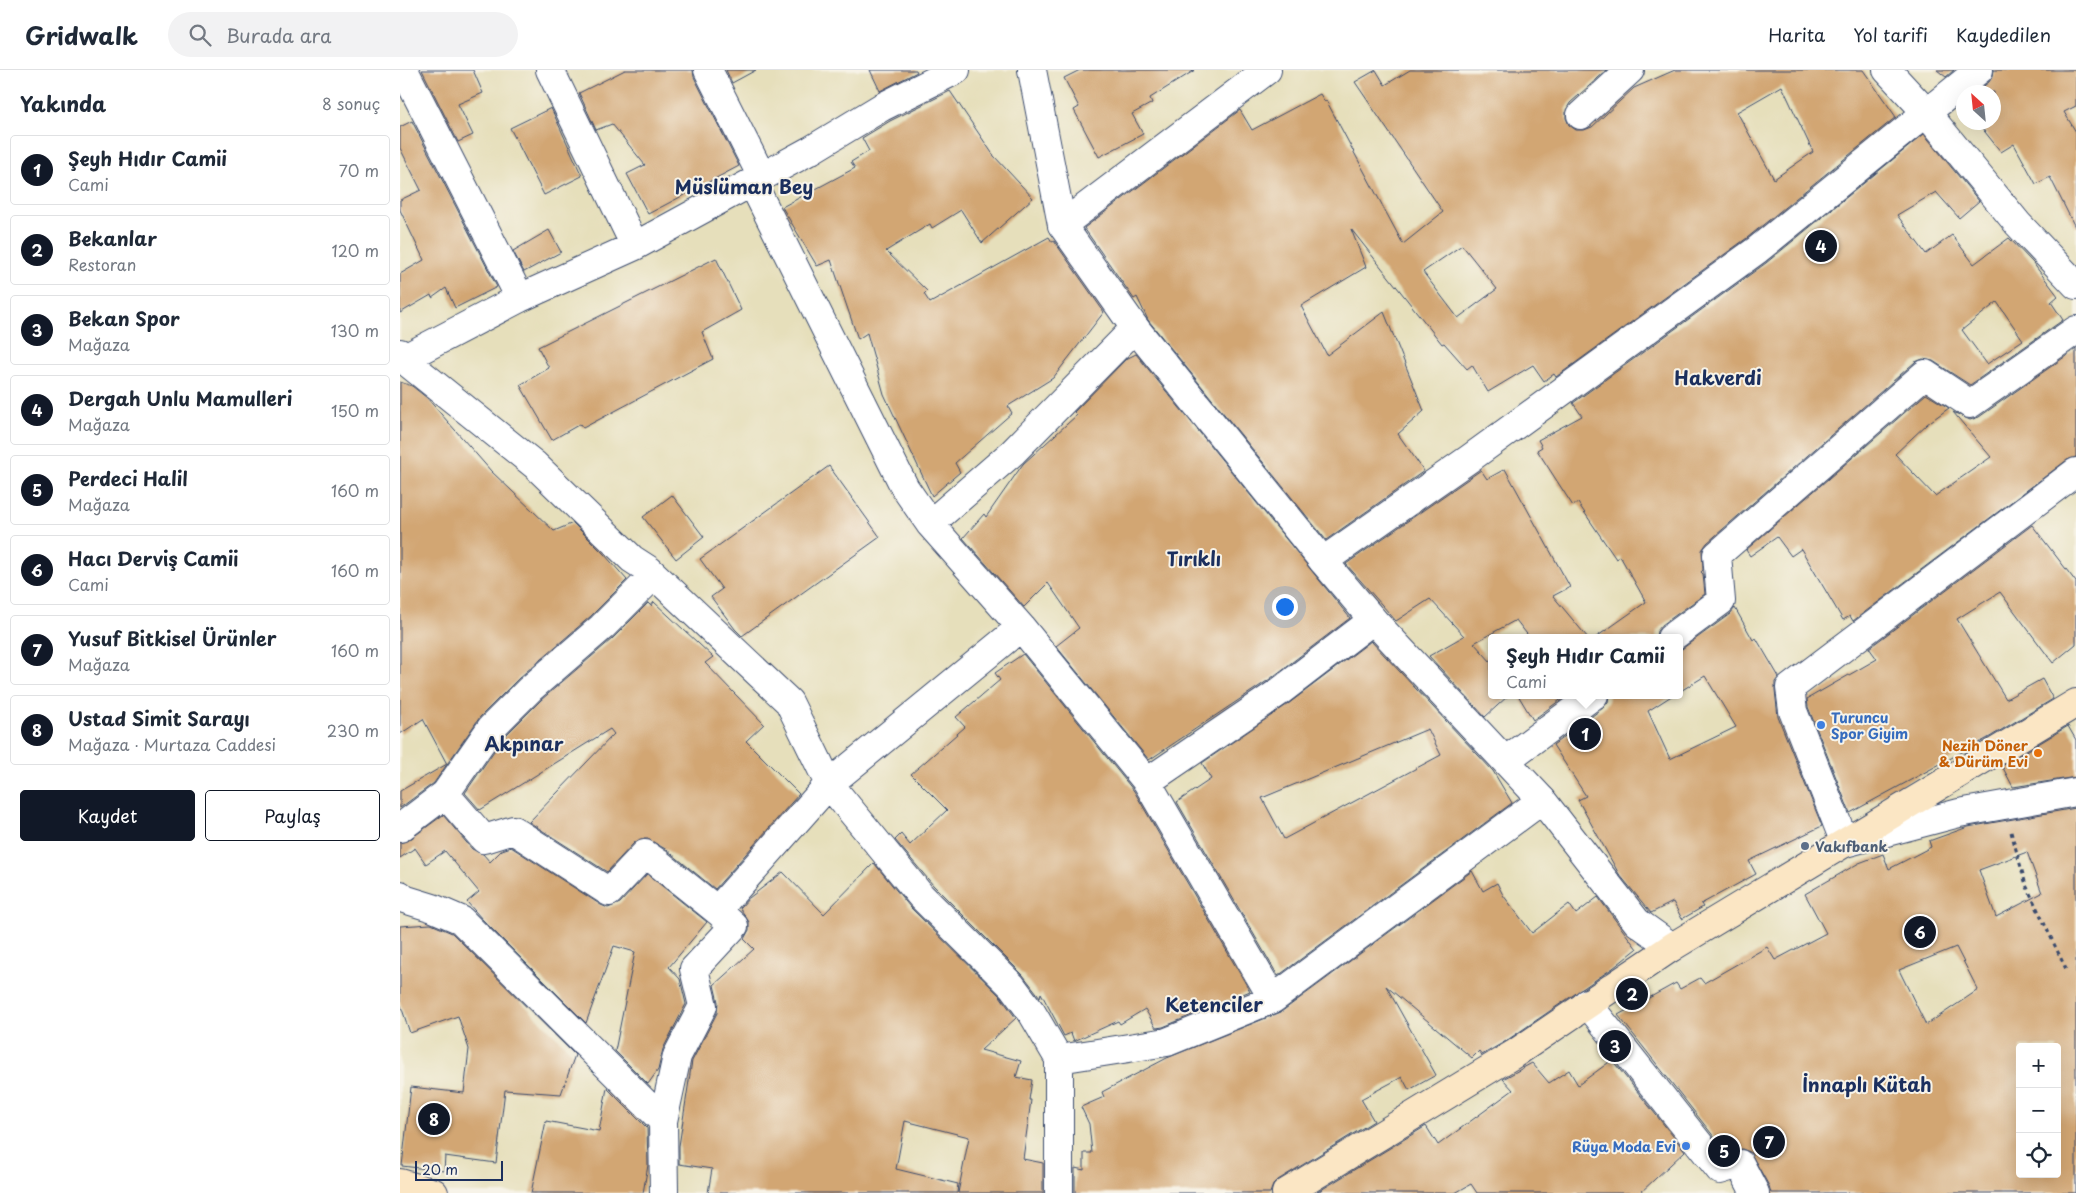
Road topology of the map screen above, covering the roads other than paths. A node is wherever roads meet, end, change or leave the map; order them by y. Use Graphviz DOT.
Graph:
graph roads {
  1 [pos="404,70"];
  2 [pos="550,70"];
  3 [pos="708,70"];
  4 [pos="1032,70"];
  5 [pos="1267,70"];
  6 [pos="1630,70"];
  7 [pos="1887,70"];
  8 [pos="1979,70"];
  9 [pos="940,73"];
  10 [pos="1240,79"];
  11 [pos="1926,112"];
  12 [pos="1581,115"];
  13 [pos="757,180"];
  14 [pos="1062,225"];
  15 [pos="635,246"];
  16 [pos="2076,285"];
  17 [pos="520,298"];
  18 [pos="1135,328"];
  19 [pos="2076,330"];
  20 [pos="401,357"];
  21 [pos="2076,472"];
  22 [pos="930,524"];
  23 [pos="1323,561"];
  24 [pos="654,575"];
  25 [pos="1373,620"];
  26 [pos="1021,627"];
  27 [pos="1677,634"];
  28 [pos="1589,699"];
  29 [pos="2076,703"];
  30 [pos="1506,760"];
  31 [pos="1147,782"];
  32 [pos="829,784"];
  33 [pos="2076,792"];
  34 [pos="445,794"];
  35 [pos="1542,800"];
  36 [pos="400,828"];
  37 [pos="1845,843"];
  38 [pos="400,895"];
  39 [pos="719,912"];
  40 [pos="1672,947"];
  41 [pos="1274,999"];
  42 [pos="1587,1004"];
  43 [pos="1060,1059"];
  44 [pos="664,1121"];
  45 [pos="400,1183"];
  46 [pos="434,1193"];
  47 [pos="664,1193"];
  48 [pos="1060,1193"];
  49 [pos="1286,1193"];
  50 [pos="1755,1193"];
  1 -- 17 [label="street"];
  2 -- 15 [label="street"];
  3 -- 13 [label="street"];
  4 -- 14 [label="street"];
  5 -- 10 [label="street"];
  6 -- 12 [label="street"];
  7 -- 11 [label="street"];
  8 -- 11 [label="street"];
  9 -- 13 [label="street"];
  10 -- 14 [label="street"];
  11 -- 16 [label="street"];
  11 -- 23 [label="street"];
  13 -- 15 [label="street"];
  13 -- 22 [label="street"];
  14 -- 18 [label="street"];
  15 -- 17 [label="street"];
  17 -- 20 [label="street"];
  18 -- 22 [label="street"];
  18 -- 23 [label="street"];
  19 -- 27 [label="street"];
  20 -- 24 [label="street"];
  21 -- 37 [label="street"];
  22 -- 26 [label="street"];
  23 -- 25 [label="street"];
  24 -- 32 [label="street"];
  24 -- 34 [label="street"];
  25 -- 30 [label="street"];
  25 -- 31 [label="street"];
  26 -- 31 [label="street"];
  26 -- 32 [label="street"];
  28 -- 30 [label="street"];
  29 -- 37 [label="main road"];
  30 -- 35 [label="street"];
  31 -- 41 [label="street"];
  32 -- 39 [label="street"];
  32 -- 43 [label="street"];
  33 -- 37 [label="street"];
  34 -- 36 [label="street"];
  34 -- 39 [label="street"];
  35 -- 40 [label="street"];
  35 -- 41 [label="street"];
  37 -- 40 [label="main road"];
  38 -- 44 [label="street"];
  39 -- 44 [label="street"];
  40 -- 42 [label="main road"];
  41 -- 43 [label="street"];
  42 -- 49 [label="main road"];
  42 -- 50 [label="street"];
  43 -- 48 [label="street"];
  44 -- 47 [label="street"];
  45 -- 46 [label="main road"];
}
